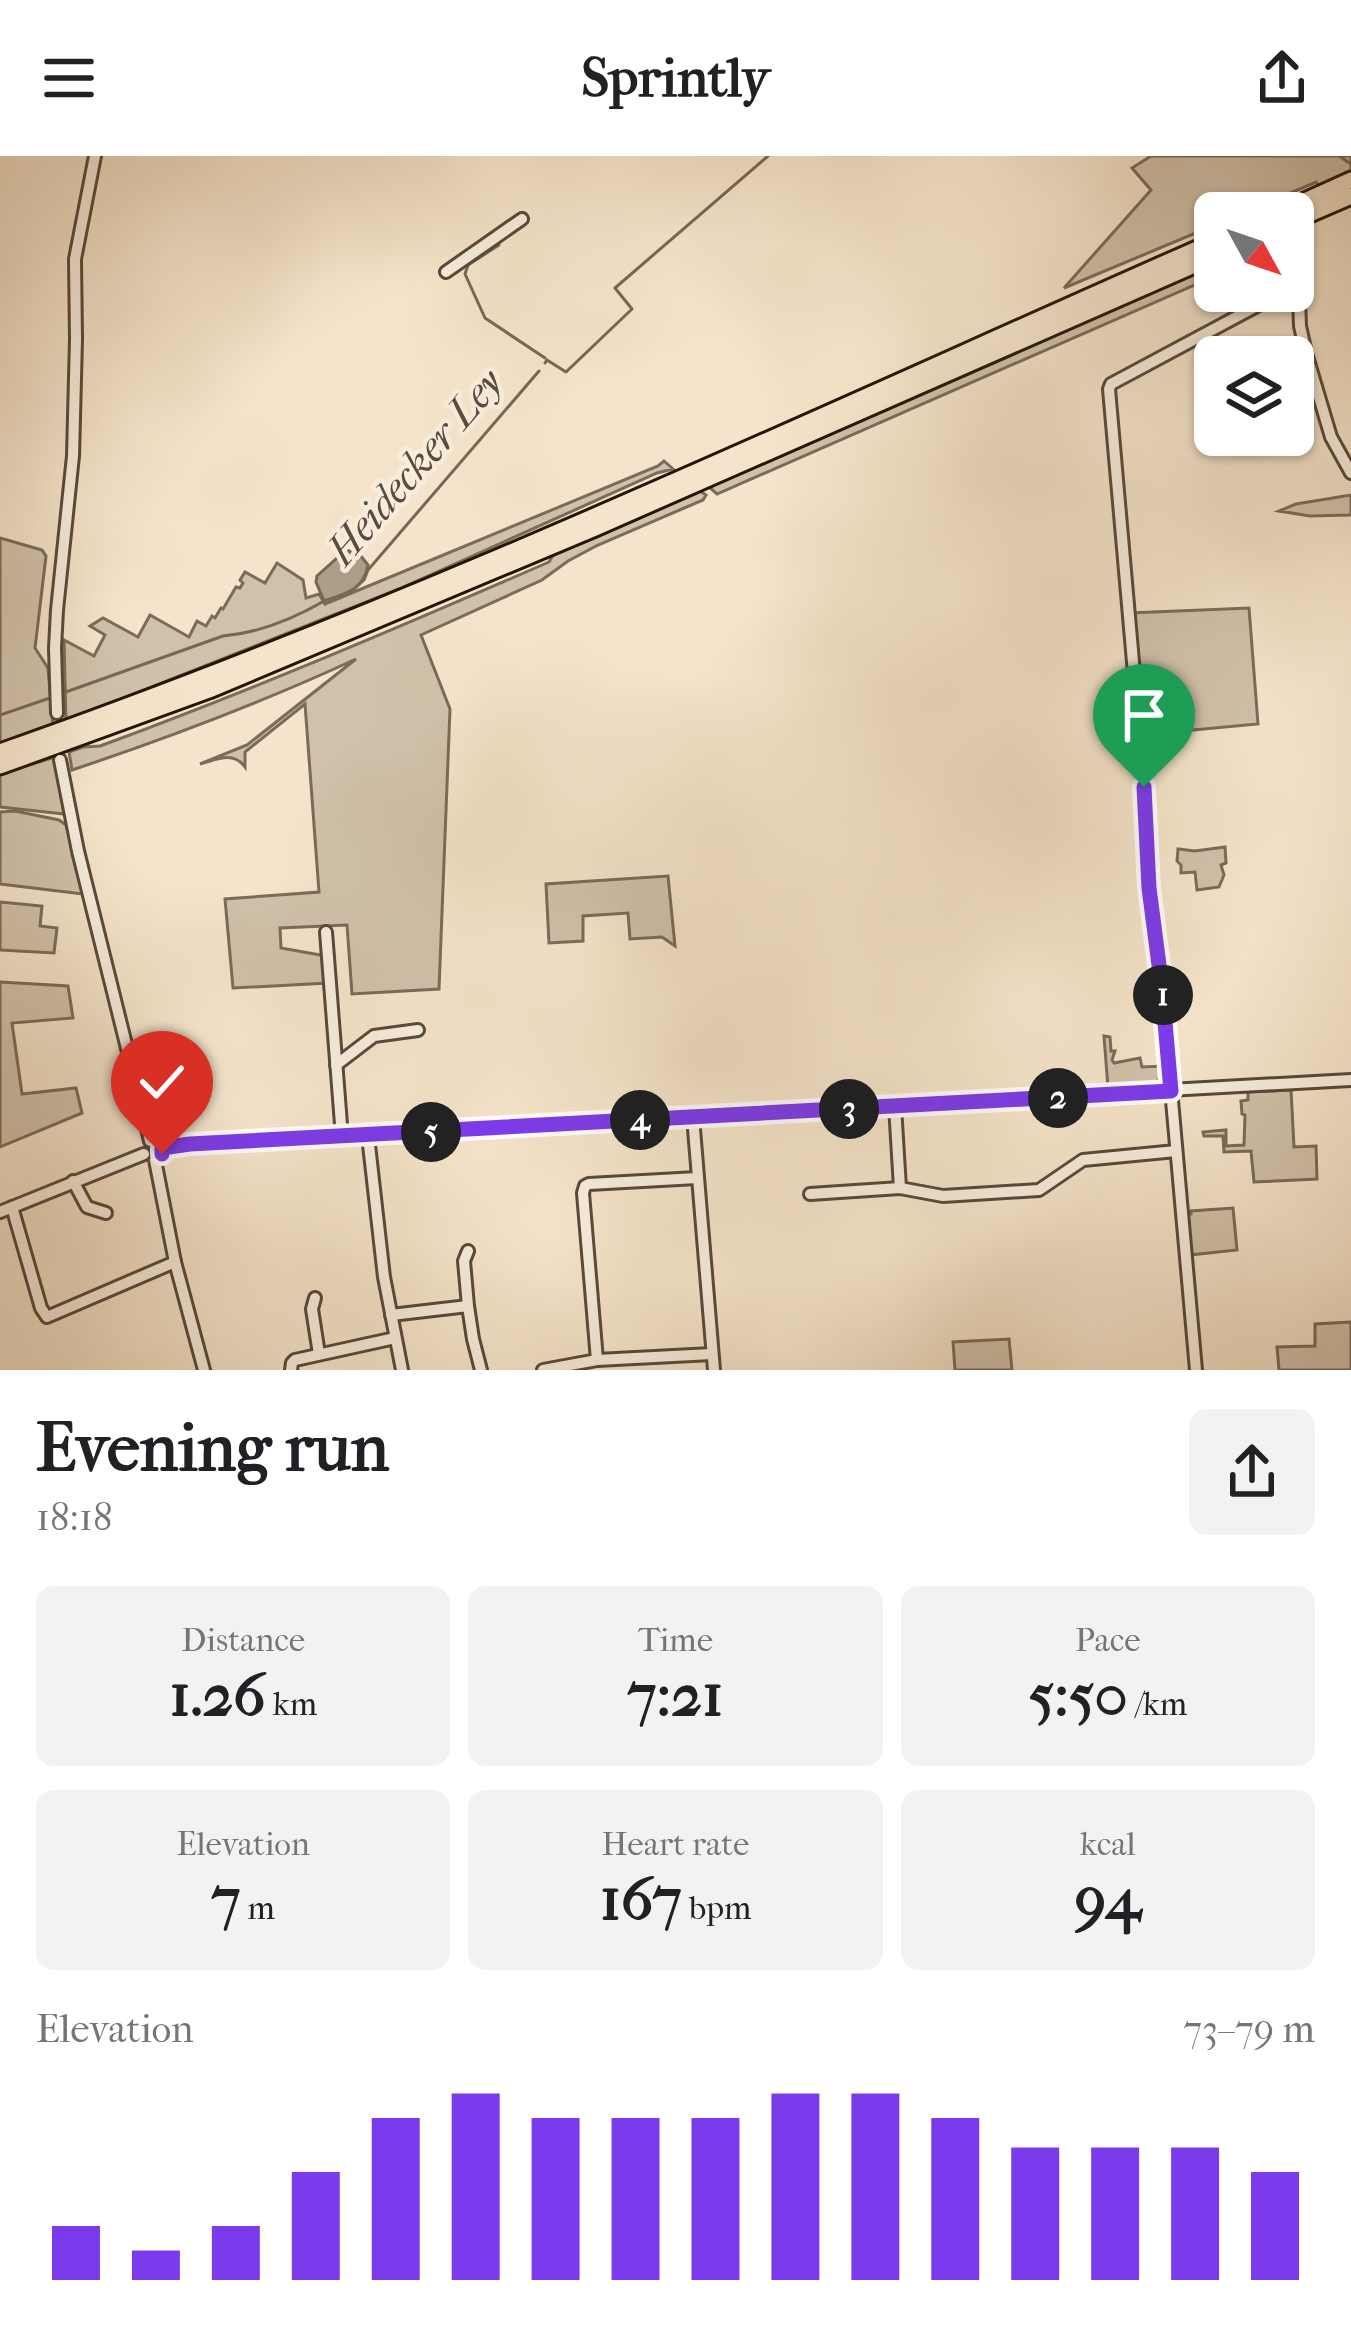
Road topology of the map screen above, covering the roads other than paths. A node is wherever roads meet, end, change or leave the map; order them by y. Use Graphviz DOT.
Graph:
graph roads {
  1 [pos="95,156"];
  2 [pos="1351,181"];
  3 [pos="1351,196"];
  4 [pos="1314,197"];
  5 [pos="1314,212"];
  6 [pos="522,218"];
  7 [pos="1194,250"];
  8 [pos="1194,265"];
  9 [pos="446,272"];
  10 [pos="1351,473"];
  11 [pos="57,713"];
  12 [pos="0,752"];
  13 [pos="59,760"];
  14 [pos="0,766"];
  15 [pos="326,932"];
  16 [pos="418,1030"];
  17 [pos="336,1065"];
  18 [pos="1351,1080"];
  19 [pos="1171,1091"];
  20 [pos="896,1106"];
  21 [pos="693,1117"];
  22 [pos="368,1136"];
  23 [pos="342,1137"];
  24 [pos="1176,1151"];
  25 [pos="154,1154"];
  26 [pos="697,1178"];
  27 [pos="73,1181"];
  28 [pos="900,1188"];
  29 [pos="810,1194"];
  30 [pos="6,1209"];
  31 [pos="106,1213"];
  32 [pos="468,1251"];
  33 [pos="176,1262"];
  34 [pos="315,1298"];
  35 [pos="469,1306"];
  36 [pos="391,1315"];
  37 [pos="394,1338"];
  38 [pos="319,1354"];
  39 [pos="712,1354"];
  40 [pos="597,1360"];
  41 [pos="203,1370"];
  42 [pos="291,1370"];
  43 [pos="403,1370"];
  44 [pos="481,1370"];
  45 [pos="543,1370"];
  46 [pos="714,1370"];
  47 [pos="1196,1370"];
  1 -- 11 [label="street"];
  2 -- 4 [label="highway"];
  3 -- 5 [label="highway"];
  6 -- 9 [label="street"];
  7 -- 12 [label="highway"];
  8 -- 14 [label="highway"];
  10 -- 19 [label="street"];
  13 -- 25 [label="street"];
  15 -- 17 [label="street"];
  16 -- 17 [label="street"];
  17 -- 23 [label="street"];
  18 -- 19 [label="street"];
  19 -- 20 [label="street"];
  19 -- 24 [label="street"];
  20 -- 21 [label="street"];
  20 -- 28 [label="street"];
  21 -- 22 [label="street"];
  21 -- 26 [label="street"];
  22 -- 23 [label="street"];
  22 -- 36 [label="street"];
  23 -- 25 [label="street"];
  24 -- 28 [label="street"];
  24 -- 47 [label="street"];
  25 -- 27 [label="street"];
  25 -- 33 [label="street"];
  26 -- 39 [label="street"];
  26 -- 40 [label="street"];
  27 -- 30 [label="street"];
  27 -- 31 [label="street"];
  28 -- 29 [label="street"];
  30 -- 33 [label="street"];
  32 -- 35 [label="street"];
  33 -- 41 [label="street"];
  34 -- 38 [label="street"];
  35 -- 36 [label="street"];
  35 -- 44 [label="street"];
  36 -- 37 [label="street"];
  37 -- 38 [label="street"];
  37 -- 43 [label="street"];
  38 -- 42 [label="street"];
  39 -- 40 [label="street"];
  39 -- 46 [label="street"];
  40 -- 45 [label="street"];
}
